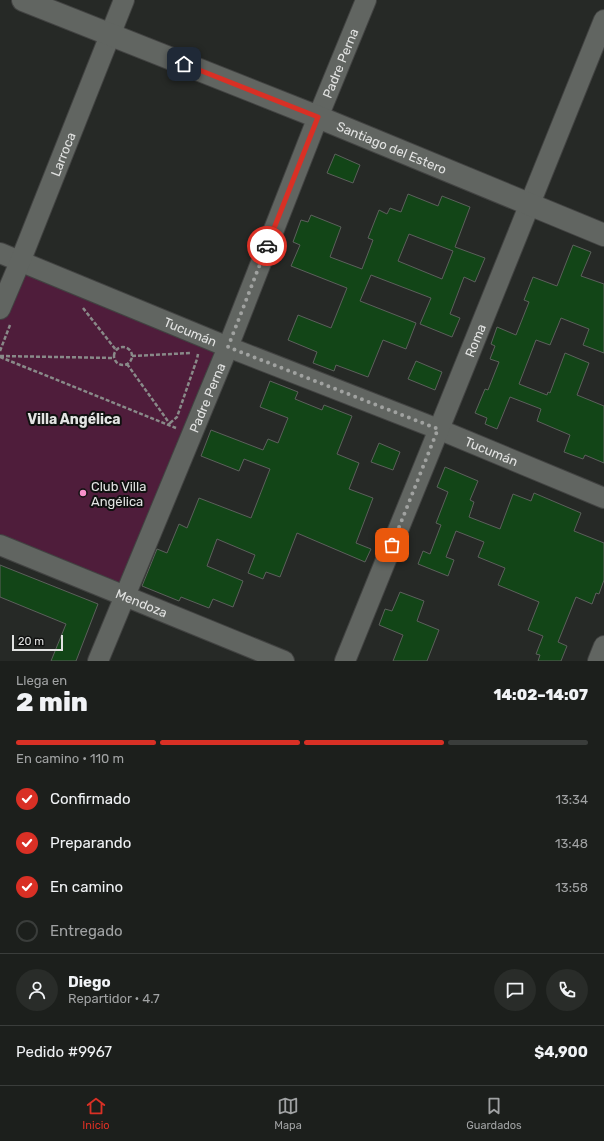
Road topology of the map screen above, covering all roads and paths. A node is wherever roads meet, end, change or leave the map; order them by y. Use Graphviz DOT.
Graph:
graph roads {
  1 [pos="23,0"];
  2 [pos="124,0"];
  3 [pos="366,0"];
  4 [pos="604,20"];
  5 [pos="110,35"];
  6 [pos="318,117"];
  7 [pos="531,204"];
  8 [pos="604,235"];
  9 [pos="0,253"];
  10 [pos="20,262"];
  11 [pos="78,302"];
  12 [pos="0,309"];
  13 [pos="116,350"];
  14 [pos="193,350"];
  15 [pos="198,352"];
  16 [pos="225,353"];
  17 [pos="132,356"];
  18 [pos="0,357"];
  19 [pos="114,358"];
  20 [pos="128,364"];
  21 [pos="171,424"];
  22 [pos="438,429"];
  23 [pos="191,436"];
  24 [pos="604,498"];
  25 [pos="0,545"];
  26 [pos="124,596"];
  27 [pos="604,646"];
  28 [pos="98,661"];
  29 [pos="284,661"];
  30 [pos="345,661"];
  31 [pos="598,661"];
  1 -- 5 [label="street, Santiago del Estero"];
  2 -- 5 [label="street, Larroca"];
  3 -- 6 [label="street, Padre Perna"];
  4 -- 7 [label="street, Roma"];
  5 -- 6 [label="street, Santiago del Estero"];
  5 -- 10 [label="street, Larroca"];
  6 -- 7 [label="street, Santiago del Estero"];
  6 -- 16 [label="street, Padre Perna"];
  7 -- 8 [label="street, Santiago del Estero"];
  7 -- 22 [label="street, Roma"];
  9 -- 10 [label="street, Tucumán"];
  10 -- 12 [label="street, Larroca"];
  10 -- 16 [label="street, Tucumán"];
  11 -- 13 [label="path"];
  13 -- 17 [label="path"];
  13 -- 19 [label="path"];
  14 -- 15 [label="path"];
  15 -- 16 [label="path"];
  15 -- 17 [label="path"];
  15 -- 21 [label="path"];
  16 -- 22 [label="street, Tucumán"];
  16 -- 23 [label="street, Padre Perna"];
  17 -- 20 [label="path"];
  18 -- 19 [label="path"];
  18 -- 21 [label="path"];
  19 -- 20 [label="path"];
  20 -- 21 [label="path"];
  21 -- 23 [label="path"];
  22 -- 24 [label="street, Tucumán"];
  22 -- 30 [label="street, Roma"];
  23 -- 26 [label="street, Padre Perna"];
  25 -- 26 [label="street, Mendoza"];
  26 -- 28 [label="street, Padre Perna"];
  26 -- 29 [label="street, Mendoza"];
  27 -- 31 [label="street"];
}
